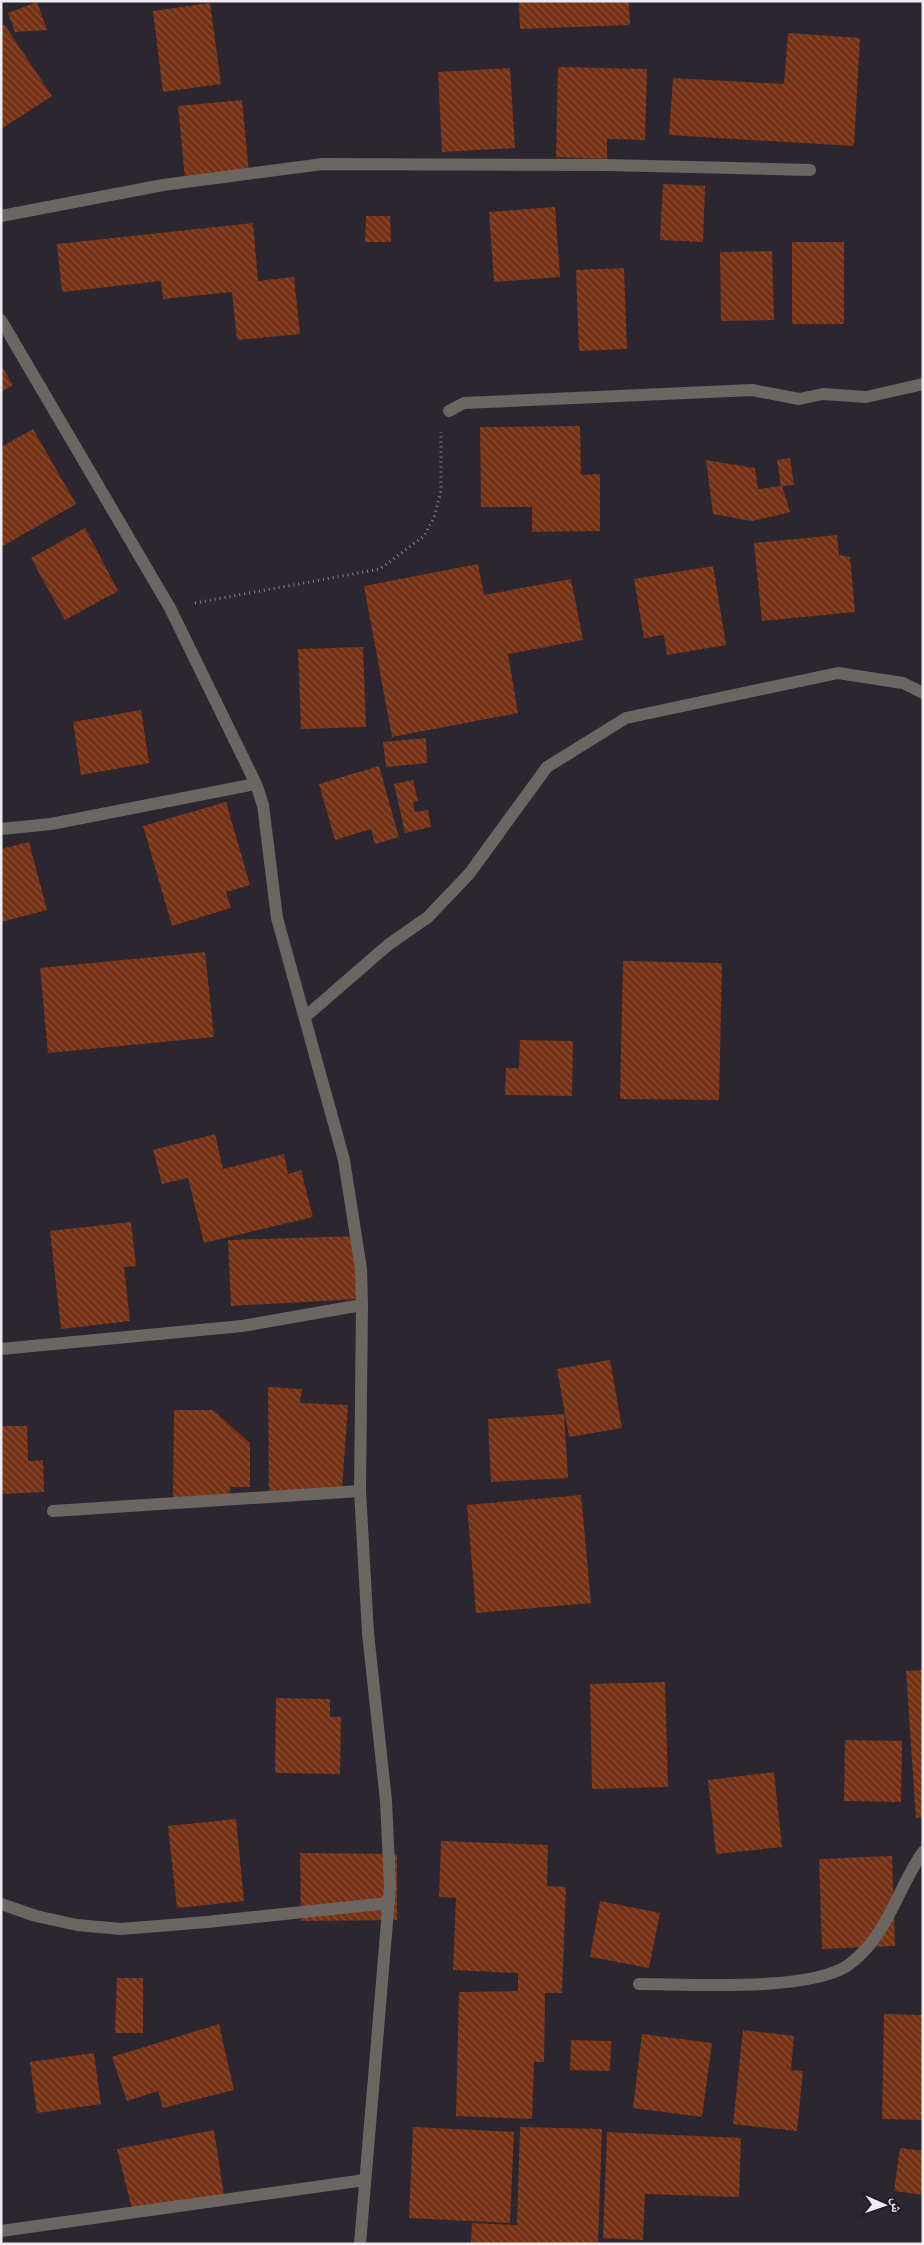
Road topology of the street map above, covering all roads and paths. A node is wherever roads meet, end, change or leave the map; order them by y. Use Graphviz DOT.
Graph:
graph roads {
  1 [pos="810,170"];
  2 [pos="1,216"];
  3 [pos="1,320"];
  4 [pos="923,384"];
  5 [pos="449,411"];
  6 [pos="170,608"];
  7 [pos="923,693"];
  8 [pos="256,784"];
  9 [pos="1,829"];
  10 [pos="305,1017"];
  11 [pos="362,1305"];
  12 [pos="1,1348"];
  13 [pos="360,1491"];
  14 [pos="53,1511"];
  15 [pos="923,1852"];
  16 [pos="389,1903"];
  17 [pos="1,1904"];
  18 [pos="639,1984"];
  19 [pos="365,2180"];
  20 [pos="1,2231"];
  21 [pos="360,2244"];
  1 -- 2 [label="street"];
  3 -- 6 [label="street"];
  4 -- 5 [label="street"];
  5 -- 6 [label="path"];
  6 -- 8 [label="street"];
  7 -- 10 [label="street"];
  8 -- 9 [label="street"];
  8 -- 10 [label="street"];
  10 -- 11 [label="street"];
  11 -- 12 [label="street"];
  11 -- 13 [label="street"];
  13 -- 14 [label="street"];
  13 -- 16 [label="street"];
  15 -- 18 [label="street"];
  16 -- 17 [label="street"];
  16 -- 19 [label="street"];
  19 -- 20 [label="street"];
  19 -- 21 [label="street"];
}
